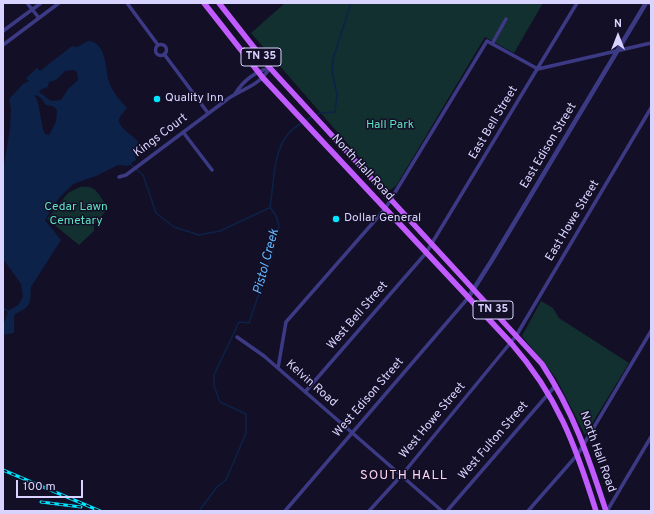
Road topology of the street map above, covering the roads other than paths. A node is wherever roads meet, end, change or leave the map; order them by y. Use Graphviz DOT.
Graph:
graph roads {
  1 [pos="27,3"];
  2 [pos="41,3"];
  3 [pos="59,3"];
  4 [pos="127,3"];
  5 [pos="204,3"];
  6 [pos="219,3"];
  7 [pos="577,3"];
  8 [pos="646,3"];
  9 [pos="32,10"];
  10 [pos="39,18"];
  11 [pos="506,19"];
  12 [pos="3,31"];
  13 [pos="651,43"];
  14 [pos="492,44"];
  15 [pos="3,45"];
  16 [pos="158,45"];
  17 [pos="616,51"];
  18 [pos="164,54"];
  19 [pos="270,68"];
  20 [pos="538,69"];
  21 [pos="257,72"];
  22 [pos="263,78"];
  23 [pos="234,94"];
  24 [pos="651,108"];
  25 [pos="208,113"];
  26 [pos="184,132"];
  27 [pos="212,170"];
  28 [pos="118,177"];
  29 [pos="391,199"];
  30 [pos="385,209"];
  31 [pos="432,244"];
  32 [pos="426,253"];
  33 [pos="474,289"];
  34 [pos="468,298"];
  35 [pos="651,331"];
  36 [pos="516,336"];
  37 [pos="237,337"];
  38 [pos="510,343"];
  39 [pos="278,368"];
  40 [pos="556,385"];
  41 [pos="305,392"];
  42 [pos="549,393"];
  43 [pos="352,433"];
  44 [pos="651,437"];
  45 [pos="584,444"];
  46 [pos="578,454"];
  47 [pos="401,476"];
  48 [pos="285,511"];
  49 [pos="369,511"];
  50 [pos="442,511"];
  51 [pos="447,511"];
  52 [pos="528,511"];
  53 [pos="596,511"];
  54 [pos="606,511"];
  1 -- 9 [label="street"];
  2 -- 9 [label="street"];
  3 -- 10 [label="street"];
  4 -- 16 [label="street"];
  5 -- 21 [label="main road, North Hall Road / TN 35"];
  6 -- 19 [label="main road, North Hall Road / TN 35"];
  7 -- 20 [label="street, East Bell Street"];
  8 -- 17 [label="street, East Edison Street"];
  9 -- 10 [label="street"];
  9 -- 12 [label="street"];
  10 -- 15 [label="street"];
  11 -- 14 [label="street"];
  13 -- 17 [label="street"];
  14 -- 20 [label="street"];
  14 -- 29 [label="street"];
  16 -- 18 [label="street"];
  16 -- 18 [label="street"];
  17 -- 20 [label="street"];
  17 -- 33 [label="street, East Edison Street"];
  18 -- 25 [label="street"];
  19 -- 21 [label="street, Kings Court"];
  19 -- 22 [label="street, Kings Court"];
  19 -- 29 [label="main road, North Hall Road / TN 35"];
  20 -- 31 [label="street, East Bell Street"];
  21 -- 22 [label="main road, North Hall Road / TN 35"];
  21 -- 23 [label="street, Kings Court"];
  22 -- 23 [label="street, Kings Court"];
  22 -- 30 [label="main road, North Hall Road / TN 35"];
  23 -- 25 [label="street, Kings Court"];
  24 -- 36 [label="street, East Howe Street"];
  25 -- 26 [label="street, Kings Court"];
  26 -- 27 [label="street"];
  26 -- 28 [label="street, Kings Court"];
  29 -- 30 [label="street"];
  29 -- 31 [label="main road, North Hall Road / TN 35"];
  30 -- 32 [label="main road, North Hall Road / TN 35"];
  30 -- 39 [label="street"];
  31 -- 32 [label="street, East Bell Street"];
  31 -- 33 [label="main road, North Hall Road / TN 35"];
  32 -- 34 [label="main road, North Hall Road / TN 35"];
  32 -- 41 [label="street, West Bell Street"];
  33 -- 34 [label="street, East Edison Street"];
  33 -- 36 [label="main road, North Hall Road / TN 35"];
  34 -- 38 [label="main road, North Hall Road / TN 35"];
  34 -- 43 [label="street, West Edison Street"];
  35 -- 45 [label="street"];
  36 -- 38 [label="street, East Howe Street"];
  36 -- 40 [label="main road, North Hall Road / TN 35"];
  37 -- 39 [label="street, Kelvin Road"];
  38 -- 42 [label="main road, North Hall Road / TN 35"];
  38 -- 47 [label="street, West Howe Street"];
  39 -- 41 [label="street, Kelvin Road"];
  40 -- 42 [label="street, West Fulton Street"];
  40 -- 45 [label="main road, North Hall Road / TN 35"];
  41 -- 43 [label="street, Kelvin Road"];
  42 -- 46 [label="main road, North Hall Road / TN 35"];
  42 -- 51 [label="street, West Fulton Street"];
  43 -- 47 [label="street, Kelvin Road"];
  43 -- 48 [label="street, West Edison Street"];
  44 -- 54 [label="street"];
  45 -- 46 [label="street"];
  45 -- 54 [label="main road, North Hall Road / TN 35"];
  46 -- 52 [label="street"];
  46 -- 53 [label="main road, North Hall Road / TN 35"];
  47 -- 49 [label="street, West Howe Street"];
  47 -- 50 [label="street, Kelvin Road"];
}
